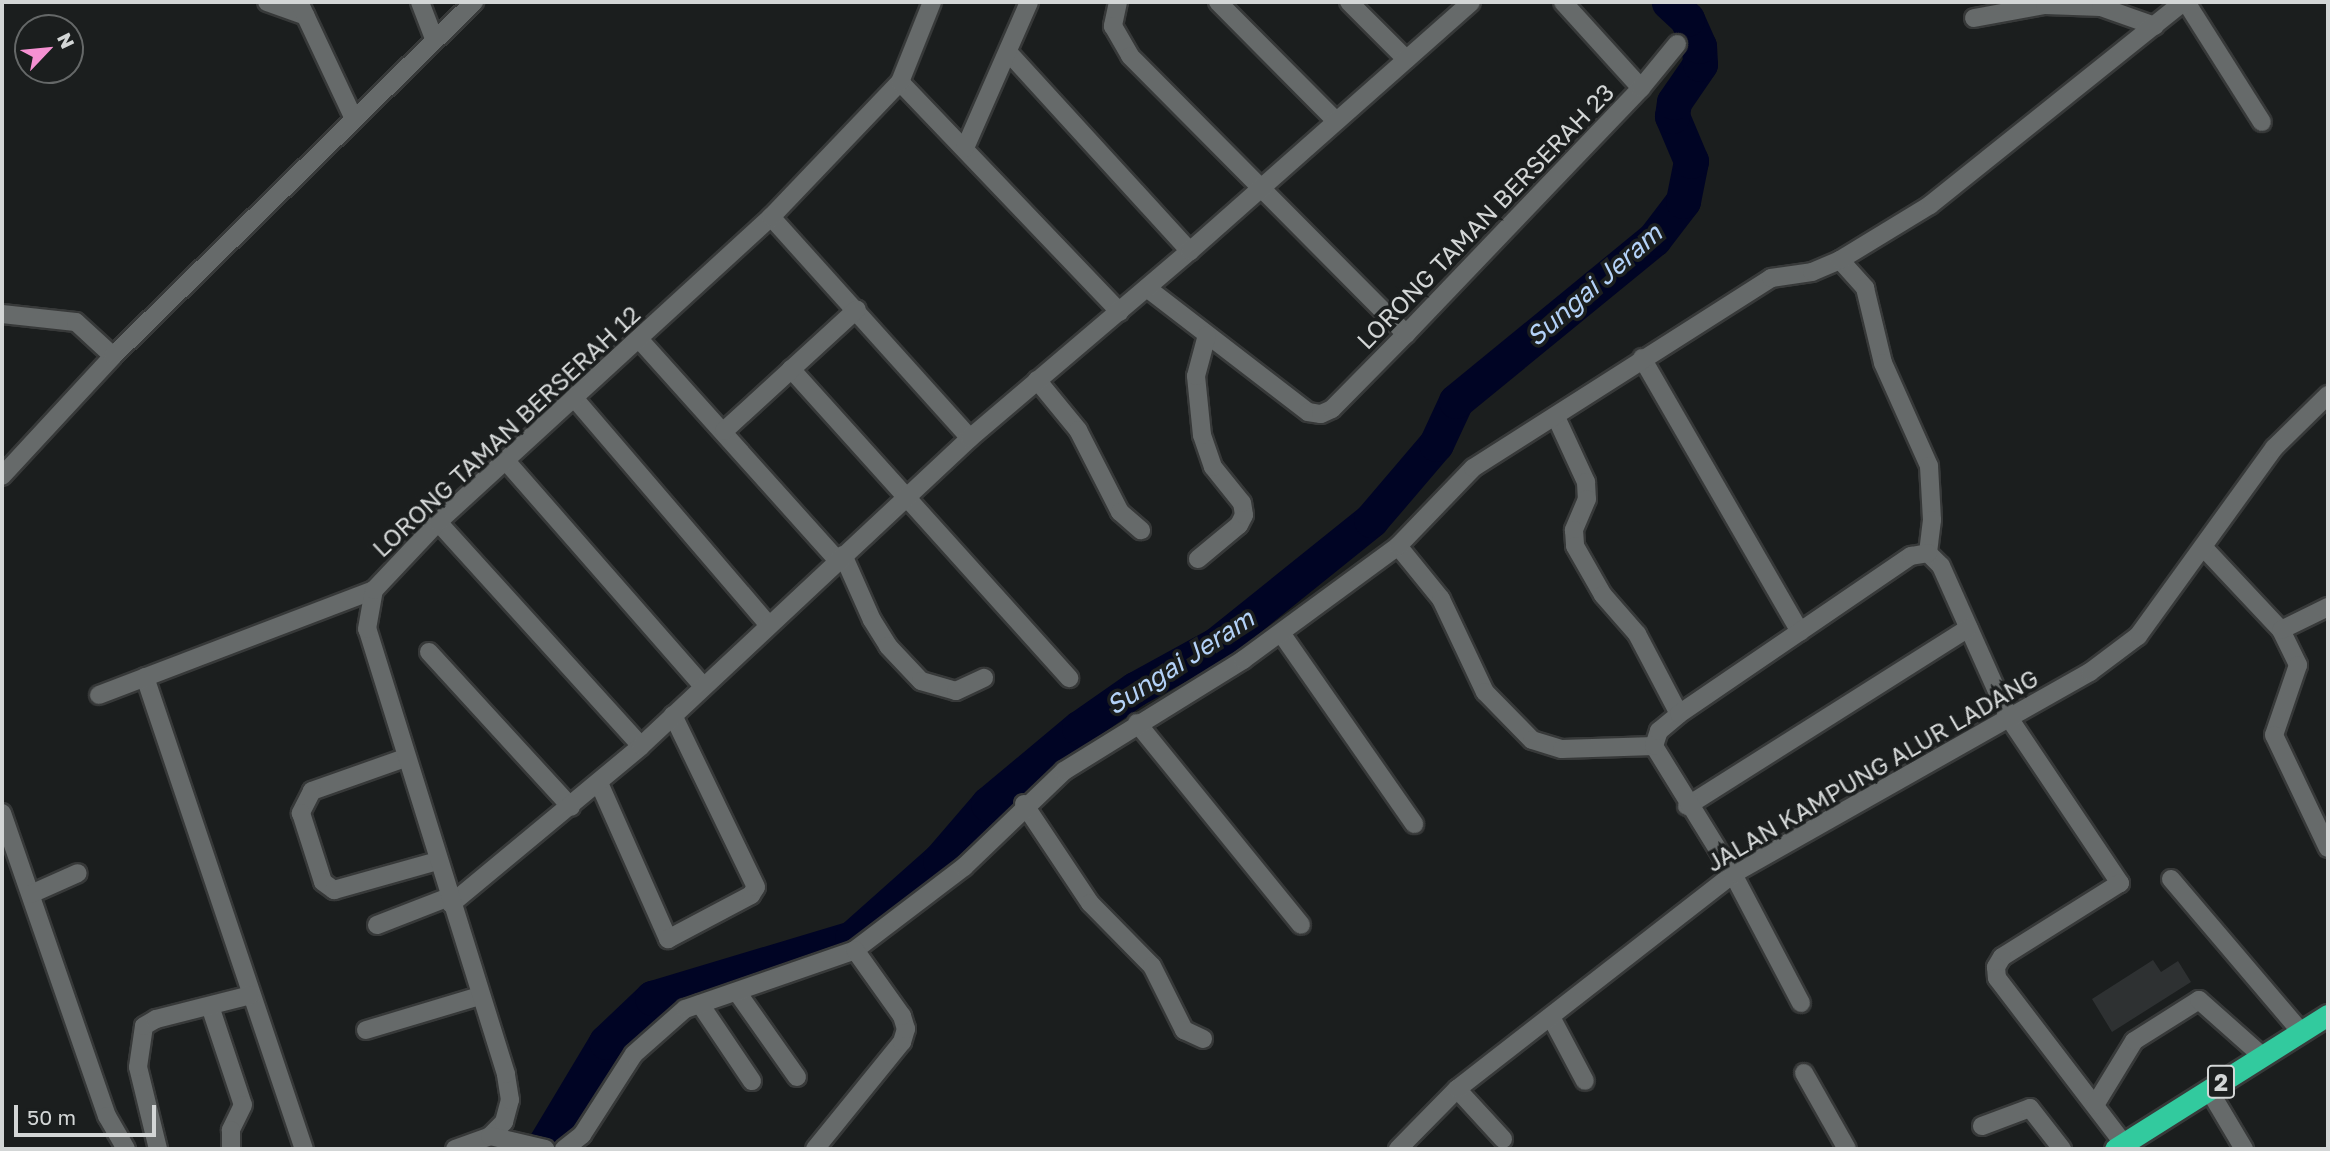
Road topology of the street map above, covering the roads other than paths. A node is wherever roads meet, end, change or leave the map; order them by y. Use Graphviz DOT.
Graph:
graph roads {
  1 [pos="267,2"];
  2 [pos="420,2"];
  3 [pos="474,2"];
  4 [pos="932,2"];
  5 [pos="1029,2"];
  6 [pos="1118,2"];
  7 [pos="1218,2"];
  8 [pos="1349,2"];
  9 [pos="1471,2"];
  10 [pos="1563,2"];
  11 [pos="2185,2"];
  12 [pos="302,9"];
  13 [pos="1974,18"];
  14 [pos="2155,26"];
  15 [pos="434,39"];
  16 [pos="1677,44"];
  17 [pos="1008,52"];
  18 [pos="1406,59"];
  19 [pos="900,82"];
  20 [pos="1641,88"];
  21 [pos="354,119"];
  22 [pos="1335,120"];
  23 [pos="2262,122"];
  24 [pos="965,148"];
  25 [pos="1261,186"];
  26 [pos="771,217"];
  27 [pos="1190,251"];
  28 [pos="1840,260"];
  29 [pos="1147,288"];
  30 [pos="857,309"];
  31 [pos="1120,312"];
  32 [pos="2,314"];
  33 [pos="1406,334"];
  34 [pos="1207,335"];
  35 [pos="639,339"];
  36 [pos="113,356"];
  37 [pos="1642,358"];
  38 [pos="791,369"];
  39 [pos="1037,380"];
  40 [pos="2328,395"];
  41 [pos="575,400"];
  42 [pos="1556,418"];
  43 [pos="724,431"];
  44 [pos="970,438"];
  45 [pos="506,461"];
  46 [pos="2,476"];
  47 [pos="906,499"];
  48 [pos="438,522"];
  49 [pos="1141,530"];
  50 [pos="1398,546"];
  51 [pos="2204,548"];
  52 [pos="1928,553"];
  53 [pos="840,558"];
  54 [pos="1198,559"];
  55 [pos="374,590"];
  56 [pos="2328,607"];
  57 [pos="768,624"];
  58 [pos="1969,628"];
  59 [pos="2281,630"];
  60 [pos="1800,632"];
  61 [pos="1281,633"];
  62 [pos="429,652"];
  63 [pos="145,677"];
  64 [pos="984,678"];
  65 [pos="1069,678"];
  66 [pos="703,686"];
  67 [pos="99,695"];
  68 [pos="1679,714"];
  69 [pos="673,715"];
  70 [pos="2009,718"];
  71 [pos="1137,723"];
  72 [pos="641,746"];
  73 [pos="1654,746"];
  74 [pos="405,758"];
  75 [pos="598,783"];
  76 [pos="1024,804"];
  77 [pos="1687,806"];
  78 [pos="571,807"];
  79 [pos="2,813"];
  80 [pos="1414,824"];
  81 [pos="2328,848"];
  82 [pos="438,861"];
  83 [pos="78,873"];
  84 [pos="1732,874"];
  85 [pos="2171,879"];
  86 [pos="31,894"];
  87 [pos="450,900"];
  88 [pos="377,925"];
  89 [pos="1301,925"];
  90 [pos="855,950"];
  91 [pos="737,992"];
  92 [pos="251,995"];
  93 [pos="479,996"];
  94 [pos="700,1003"];
  95 [pos="1801,1003"];
  96 [pos="210,1006"];
  97 [pos="2328,1015"];
  98 [pos="1552,1018"];
  99 [pos="366,1030"];
  100 [pos="2301,1032"];
  101 [pos="1203,1039"];
  102 [pos="2262,1056"];
  103 [pos="1804,1073"];
  104 [pos="797,1077"];
  105 [pos="752,1081"];
  106 [pos="1585,1081"];
  107 [pos="1457,1089"];
  108 [pos="2209,1090"];
  109 [pos="2095,1105"];
  110 [pos="1982,1126"];
  111 [pos="490,1136"];
  112 [pos="1503,1139"];
  113 [pos="538,1147"];
  114 [pos="2120,1147"];
  115 [pos="127,1149"];
  116 [pos="158,1149"];
  117 [pos="231,1149"];
  118 [pos="304,1149"];
  119 [pos="455,1149"];
  120 [pos="564,1149"];
  121 [pos="815,1149"];
  122 [pos="1398,1149"];
  123 [pos="1847,1149"];
  124 [pos="2062,1149"];
  125 [pos="2244,1149"];
  1 -- 12 [label="street"];
  2 -- 15 [label="street"];
  3 -- 15 [label="street"];
  4 -- 19 [label="street, LORONG TAMAN BERSERAH 12"];
  5 -- 17 [label="street"];
  6 -- 25 [label="street"];
  7 -- 22 [label="street"];
  8 -- 18 [label="street"];
  9 -- 18 [label="street"];
  10 -- 20 [label="street"];
  11 -- 14 [label="street"];
  11 -- 23 [label="street"];
  12 -- 21 [label="street"];
  13 -- 14 [label="street"];
  14 -- 28 [label="street"];
  15 -- 21 [label="street"];
  16 -- 20 [label="street, LORONG TAMAN BERSERAH 23"];
  17 -- 24 [label="street"];
  17 -- 27 [label="street"];
  18 -- 22 [label="street"];
  19 -- 24 [label="street"];
  19 -- 26 [label="street, LORONG TAMAN BERSERAH 12"];
  20 -- 33 [label="street, LORONG TAMAN BERSERAH 23"];
  21 -- 36 [label="street"];
  22 -- 25 [label="street"];
  24 -- 31 [label="street"];
  25 -- 27 [label="street"];
  25 -- 33 [label="street"];
  26 -- 30 [label="street"];
  26 -- 35 [label="street, LORONG TAMAN BERSERAH 12"];
  27 -- 29 [label="street"];
  28 -- 37 [label="street"];
  28 -- 52 [label="street"];
  29 -- 31 [label="street"];
  29 -- 34 [label="street"];
  30 -- 38 [label="street"];
  30 -- 44 [label="street"];
  31 -- 39 [label="street"];
  32 -- 36 [label="street"];
  33 -- 34 [label="street, LORONG TAMAN BERSERAH 23"];
  34 -- 54 [label="street"];
  35 -- 41 [label="street, LORONG TAMAN BERSERAH 12"];
  35 -- 43 [label="street"];
  36 -- 46 [label="street"];
  37 -- 42 [label="street"];
  37 -- 60 [label="street"];
  38 -- 43 [label="street"];
  38 -- 47 [label="street"];
  39 -- 44 [label="street"];
  39 -- 49 [label="street"];
  40 -- 51 [label="street, JALAN KAMPUNG ALUR LADANG"];
  41 -- 45 [label="street, LORONG TAMAN BERSERAH 12"];
  41 -- 57 [label="street"];
  42 -- 50 [label="street"];
  42 -- 68 [label="street"];
  43 -- 53 [label="street"];
  44 -- 47 [label="street"];
  45 -- 48 [label="street, LORONG TAMAN BERSERAH 12"];
  45 -- 66 [label="street"];
  47 -- 53 [label="street"];
  47 -- 65 [label="street"];
  48 -- 55 [label="street, LORONG TAMAN BERSERAH 12"];
  48 -- 72 [label="street"];
  50 -- 61 [label="street"];
  50 -- 73 [label="street"];
  51 -- 59 [label="street"];
  51 -- 70 [label="street, JALAN KAMPUNG ALUR LADANG"];
  52 -- 58 [label="street"];
  52 -- 60 [label="street"];
  53 -- 57 [label="street"];
  53 -- 64 [label="street"];
  55 -- 63 [label="street"];
  55 -- 74 [label="street, LORONG TAMAN BERSERAH 12"];
  56 -- 59 [label="street"];
  57 -- 66 [label="street"];
  58 -- 70 [label="street"];
  58 -- 77 [label="street"];
  59 -- 81 [label="street"];
  60 -- 68 [label="street"];
  61 -- 71 [label="street"];
  61 -- 80 [label="street"];
  62 -- 78 [label="street"];
  63 -- 67 [label="street"];
  63 -- 92 [label="street"];
  66 -- 69 [label="street"];
  68 -- 73 [label="street"];
  69 -- 72 [label="street"];
  69 -- 75 [label="street"];
  70 -- 84 [label="street, JALAN KAMPUNG ALUR LADANG"];
  70 -- 109 [label="street"];
  71 -- 76 [label="street"];
  71 -- 89 [label="street"];
  72 -- 75 [label="street"];
  73 -- 77 [label="street"];
  74 -- 82 [label="street, LORONG TAMAN BERSERAH 12"];
  74 -- 82 [label="street"];
  75 -- 78 [label="street"];
  76 -- 90 [label="street"];
  76 -- 101 [label="street"];
  77 -- 84 [label="street"];
  78 -- 87 [label="street"];
  79 -- 86 [label="street"];
  82 -- 87 [label="street, LORONG TAMAN BERSERAH 12"];
  83 -- 86 [label="street"];
  84 -- 95 [label="street"];
  84 -- 98 [label="street, JALAN KAMPUNG ALUR LADANG"];
  85 -- 100 [label="street"];
  86 -- 115 [label="street"];
  87 -- 88 [label="street"];
  87 -- 93 [label="street, LORONG TAMAN BERSERAH 12"];
  90 -- 91 [label="street"];
  90 -- 121 [label="street"];
  91 -- 94 [label="street"];
  91 -- 104 [label="street"];
  92 -- 96 [label="street"];
  92 -- 118 [label="street"];
  93 -- 99 [label="street"];
  93 -- 111 [label="street, LORONG TAMAN BERSERAH 12"];
  94 -- 105 [label="street"];
  94 -- 120 [label="street"];
  96 -- 116 [label="street"];
  96 -- 117 [label="street"];
  97 -- 100 [label="highway, 2"];
  98 -- 106 [label="street"];
  98 -- 107 [label="street, JALAN KAMPUNG ALUR LADANG"];
  100 -- 102 [label="highway, 2"];
  102 -- 108 [label="highway, 2"];
  102 -- 109 [label="street"];
  103 -- 123 [label="street"];
  107 -- 112 [label="street"];
  107 -- 122 [label="street, JALAN KAMPUNG ALUR LADANG"];
  108 -- 114 [label="highway, 2"];
  108 -- 125 [label="street"];
  109 -- 114 [label="street"];
  110 -- 124 [label="street"];
  111 -- 113 [label="street"];
  111 -- 119 [label="street"];
}
